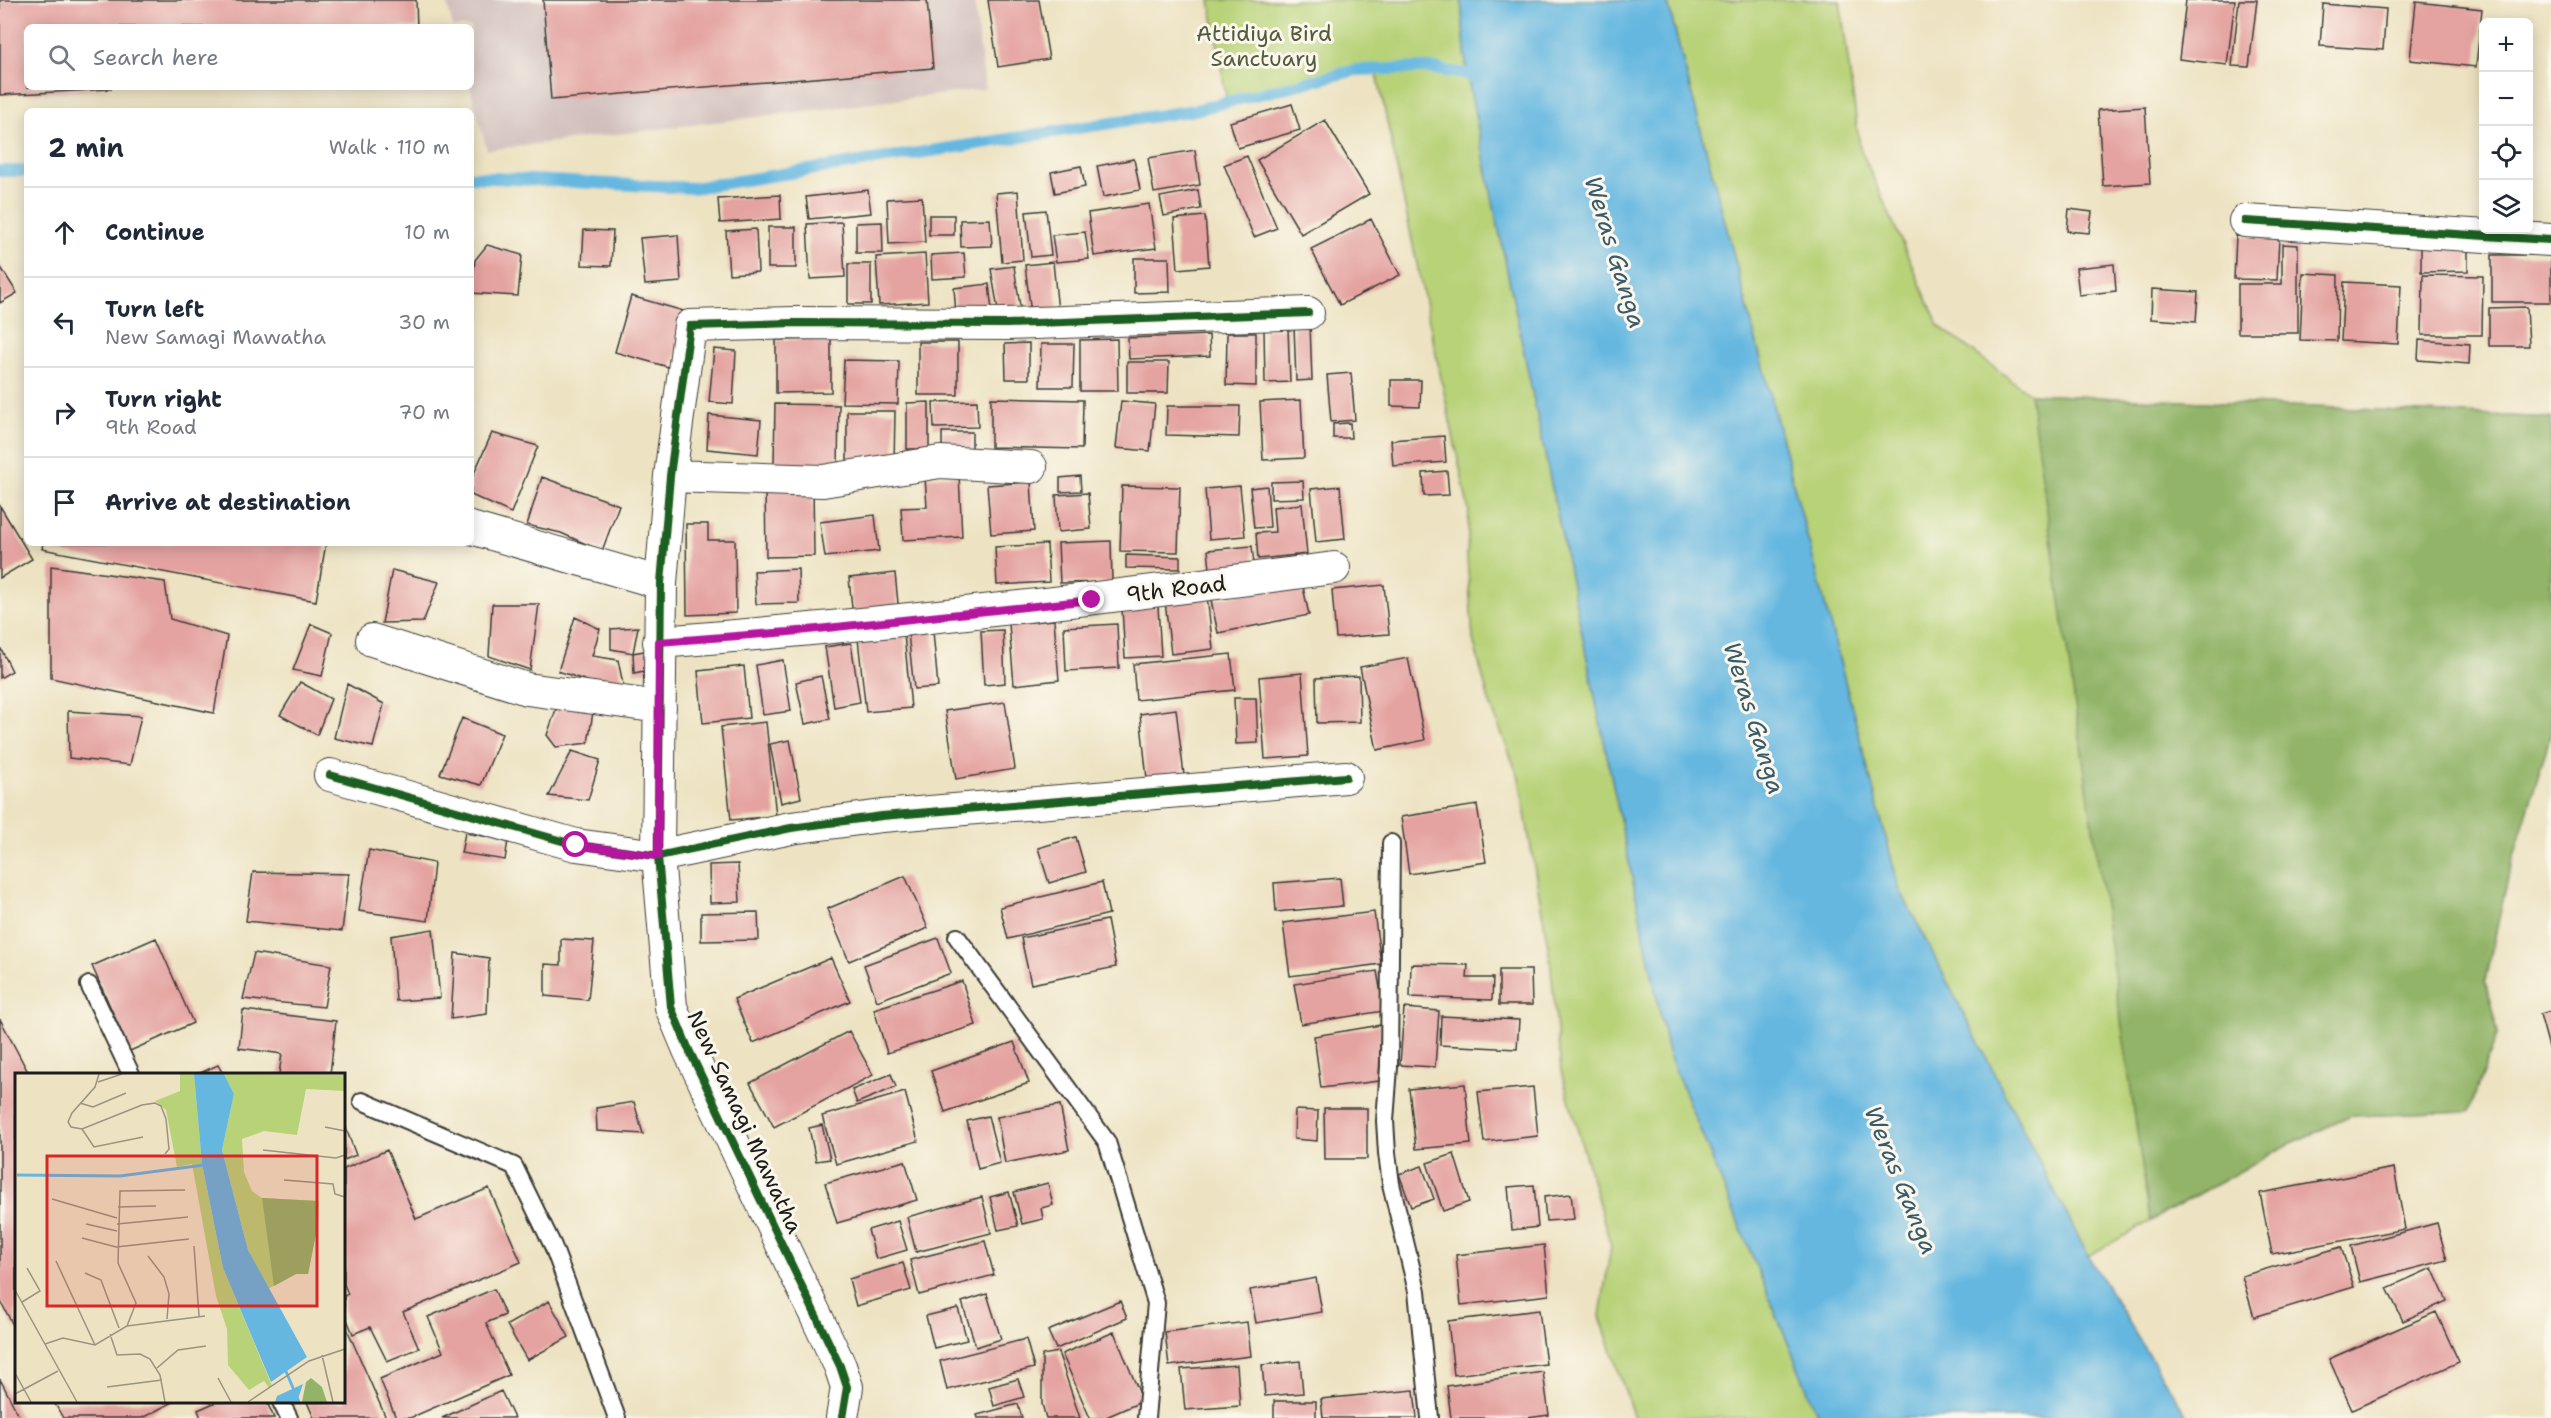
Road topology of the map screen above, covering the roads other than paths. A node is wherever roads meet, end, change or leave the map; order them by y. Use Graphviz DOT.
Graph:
graph roads {
  1 [pos="2245,221"];
  2 [pos="2551,240"];
  3 [pos="1308,313"];
  4 [pos="1031,467"];
  5 [pos="670,476"];
  6 [pos="474,529"];
  7 [pos="1334,568"];
  8 [pos="661,583"];
  9 [pos="372,640"];
  10 [pos="659,642"];
  11 [pos="660,707"];
  12 [pos="330,775"];
  13 [pos="1346,777"];
  14 [pos="1391,843"];
  15 [pos="658,856"];
  16 [pos="957,937"];
  17 [pos="89,985"];
  18 [pos="131,1073"];
  19 [pos="362,1101"];
  20 [pos="282,1403"];
  21 [pos="289,1418"];
  22 [pos="617,1418"];
  23 [pos="842,1418"];
  24 [pos="1146,1418"];
  25 [pos="1430,1418"];
  1 -- 2 [label="street"];
  3 -- 5 [label="street, New Samagi Mawatha"];
  4 -- 5 [label="street"];
  5 -- 8 [label="street, New Samagi Mawatha"];
  6 -- 8 [label="street"];
  7 -- 10 [label="street, 9th Road"];
  8 -- 10 [label="street, New Samagi Mawatha"];
  9 -- 11 [label="street"];
  10 -- 11 [label="street, New Samagi Mawatha"];
  11 -- 15 [label="street, New Samagi Mawatha"];
  12 -- 15 [label="street"];
  13 -- 15 [label="street"];
  14 -- 25 [label="lane"];
  15 -- 23 [label="street, New Samagi Mawatha"];
  16 -- 24 [label="lane"];
  17 -- 18 [label="lane"];
  19 -- 22 [label="lane"];
  20 -- 21 [label="lane"];
}
